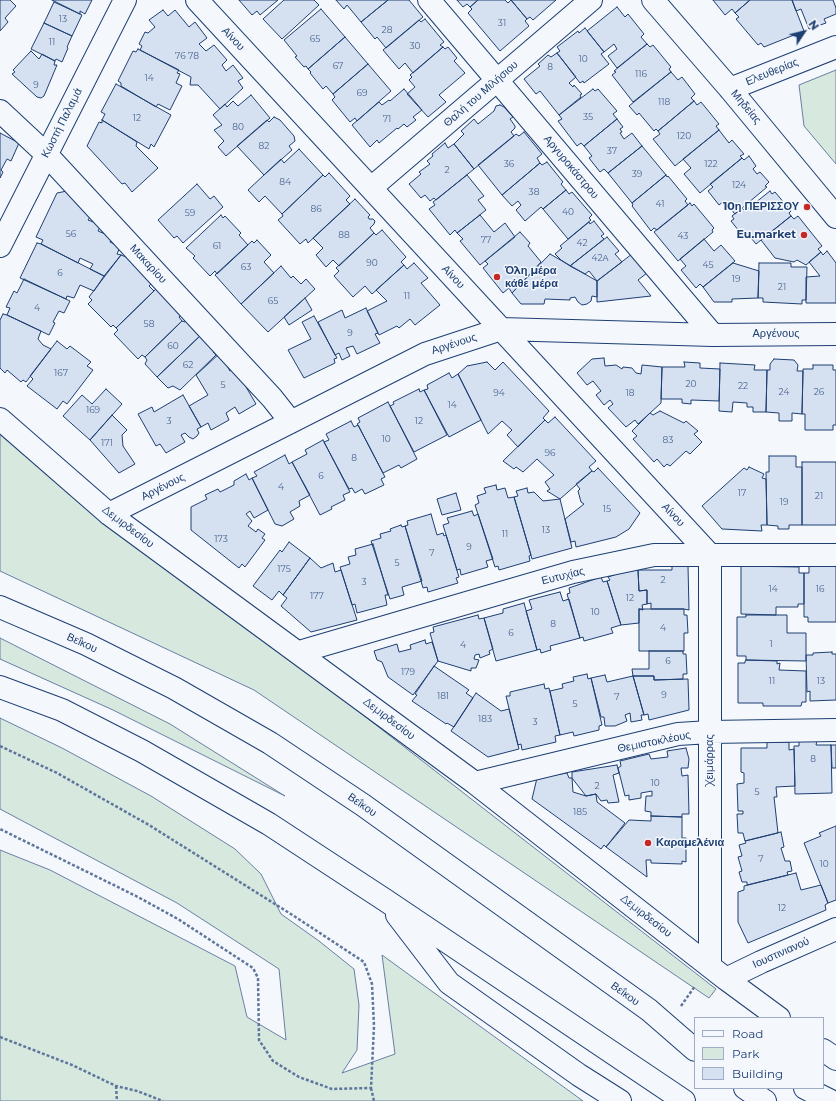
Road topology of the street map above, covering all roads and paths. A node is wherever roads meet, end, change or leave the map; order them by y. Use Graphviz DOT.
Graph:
graph roads {
  1 [pos="125,0"];
  2 [pos="197,0"];
  3 [pos="429,0"];
  4 [pos="591,0"];
  5 [pos="653,0"];
  6 [pos="836,47"];
  7 [pos="497,80"];
  8 [pos="730,89"];
  9 [pos="0,111"];
  10 [pos="46,154"];
  11 [pos="371,188"];
  12 [pos="836,217"];
  13 [pos="0,246"];
  14 [pos="501,329"];
  15 [pos="836,334"];
  16 [pos="713,335"];
  17 [pos="0,419"];
  18 [pos="291,422"];
  19 [pos="109,514"];
  20 [pos="710,555"];
  21 [pos="836,555"];
  22 [pos="0,607"];
  23 [pos="299,652"];
  24 [pos="0,687"];
  25 [pos="836,730"];
  26 [pos="710,732"];
  27 [pos="0,746"];
  28 [pos="475,783"];
  29 [pos="0,829"];
  30 [pos="386,900"];
  31 [pos="836,929"];
  32 [pos="718,973"];
  33 [pos="649,1010"];
  34 [pos="778,1017"];
  35 [pos="672,1022"];
  36 [pos="694,1033"];
  37 [pos="0,1037"];
  38 [pos="694,1049"];
  39 [pos="824,1051"];
  40 [pos="836,1059"];
  41 [pos="116,1086"];
  42 [pos="371,1088"];
  43 [pos="747,1089"];
  44 [pos="807,1089"];
  45 [pos="117,1101"];
  46 [pos="163,1101"];
  47 [pos="374,1101"];
  48 [pos="620,1101"];
  49 [pos="684,1101"];
  50 [pos="765,1101"];
  51 [pos="831,1101"];
  1 -- 10 [label="street, Κωστή Παλαμά"];
  2 -- 11 [label="street, Αίνου"];
  3 -- 7 [label="street, Αργυροκάστρου"];
  4 -- 7 [label="street, Θαλή του Μιλήσιου"];
  5 -- 8 [label="street, Μηδείας"];
  6 -- 8 [label="street, Ελευθερίας"];
  7 -- 11 [label="street, Θαλή του Μιλήσιου"];
  7 -- 16 [label="street, Αργυροκάστρου"];
  8 -- 12 [label="street, Μηδείας"];
  9 -- 10 [label="street, Μακαρίου"];
  10 -- 13 [label="street, Κωστή Παλαμά"];
  10 -- 18 [label="street, Μακαρίου"];
  11 -- 14 [label="street, Αίνου"];
  14 -- 16 [label="street, Αργένους"];
  14 -- 18 [label="street, Αργένους"];
  14 -- 20 [label="street, Αίνου"];
  15 -- 16 [label="street, Αργένους"];
  17 -- 19 [label="street, Δεμιρδεσίου"];
  18 -- 19 [label="street, Αργένους"];
  19 -- 23 [label="street, Δεμιρδεσίου"];
  20 -- 21 [label="street, Ευτυχίας"];
  20 -- 23 [label="street, Ευτυχίας"];
  20 -- 26 [label="street, Χειμάρρας"];
  22 -- 33 [label="street, Βεΐκου"];
  23 -- 28 [label="street, Δεμιρδεσίου"];
  24 -- 30 [label="street"];
  25 -- 26 [label="street, Θεμιστοκλέους"];
  26 -- 28 [label="street, Θεμιστοκλέους"];
  26 -- 32 [label="street, Χειμάρρας"];
  27 -- 42 [label="path"];
  28 -- 32 [label="street, Δεμιρδεσίου"];
  29 -- 42 [label="path"];
  30 -- 48 [label="street"];
  30 -- 49 [label="street"];
  31 -- 32 [label="street, Ιουστινιανού"];
  32 -- 34 [label="street, Δεμιρδεσίου"];
  32 -- 35 [label="path"];
  33 -- 35 [label="street"];
  33 -- 38 [label="street, Βεΐκου"];
  35 -- 36 [label="street"];
  37 -- 41 [label="path"];
  39 -- 40 [label="street"];
  41 -- 45 [label="path"];
  41 -- 46 [label="path"];
  42 -- 47 [label="path"];
  43 -- 50 [label="street"];
  44 -- 51 [label="street"];
}
